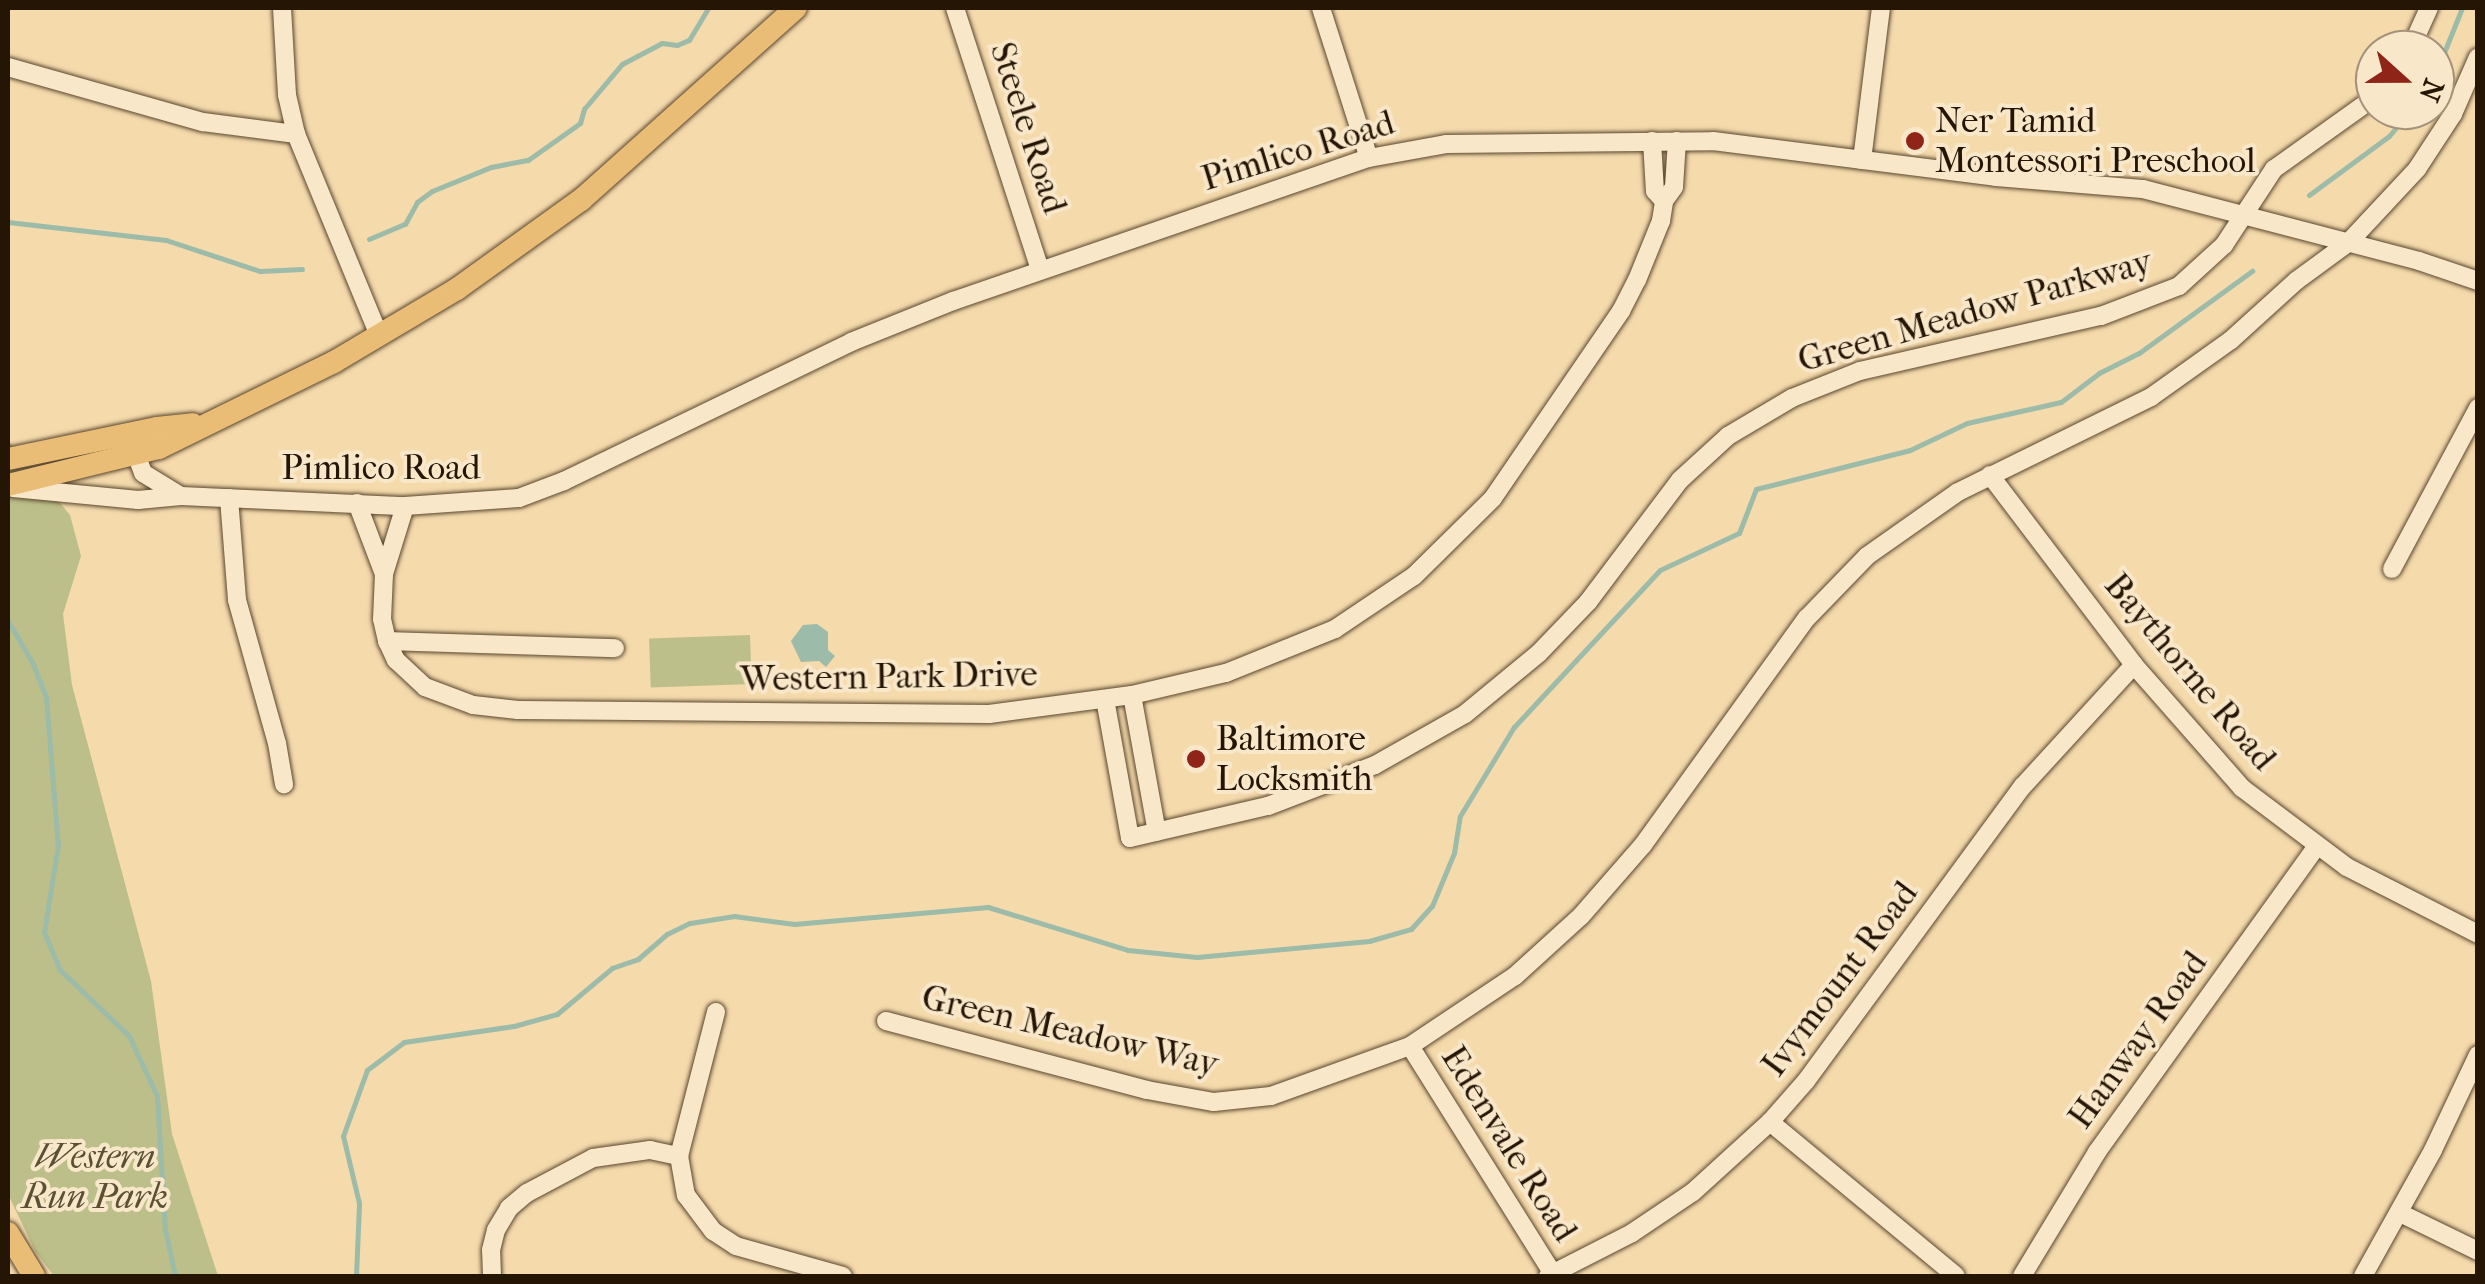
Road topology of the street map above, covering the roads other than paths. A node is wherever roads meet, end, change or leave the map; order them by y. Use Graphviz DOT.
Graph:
graph roads {
  1 [pos="282,8"];
  2 [pos="796,8"];
  3 [pos="954,8"];
  4 [pos="1321,8"];
  5 [pos="1881,8"];
  6 [pos="2478,57"];
  7 [pos="8,66"];
  8 [pos="2355,112"];
  9 [pos="296,134"];
  10 [pos="1652,141"];
  11 [pos="1677,141"];
  12 [pos="1369,158"];
  13 [pos="1862,160"];
  14 [pos="1664,201"];
  15 [pos="2243,216"];
  16 [pos="2349,242"];
  17 [pos="1040,269"];
  18 [pos="2478,280"];
  19 [pos="380,335"];
  20 [pos="2478,408"];
  21 [pos="132,445"];
  22 [pos="8,459"];
  23 [pos="1990,476"];
  24 [pos="8,486"];
  25 [pos="181,496"];
  26 [pos="229,498"];
  27 [pos="357,503"];
  28 [pos="405,506"];
  29 [pos="2392,569"];
  30 [pos="384,574"];
  31 [pos="388,642"];
  32 [pos="615,648"];
  33 [pos="2134,665"];
  34 [pos="1132,695"];
  35 [pos="1105,699"];
  36 [pos="284,784"];
  37 [pos="1157,832"];
  38 [pos="2316,847"];
  39 [pos="2478,934"];
  40 [pos="716,1012"];
  41 [pos="886,1020"];
  42 [pos="1410,1046"];
  43 [pos="2478,1054"];
  44 [pos="1770,1122"];
  45 [pos="679,1156"];
  46 [pos="2400,1213"];
  47 [pos="8,1233"];
  48 [pos="2478,1251"];
  49 [pos="34,1276"];
  50 [pos="492,1276"];
  51 [pos="842,1276"];
  52 [pos="1552,1276"];
  53 [pos="1956,1276"];
  54 [pos="2022,1276"];
  55 [pos="2363,1276"];
  1 -- 9 [label="street"];
  2 -- 19 [label="main road"];
  3 -- 17 [label="street, Steele Road"];
  4 -- 12 [label="street"];
  5 -- 13 [label="street"];
  6 -- 16 [label="street"];
  7 -- 9 [label="street"];
  8 -- 15 [label="street, Green Meadow Parkway"];
  9 -- 19 [label="street"];
  10 -- 11 [label="street, Pimlico Road"];
  10 -- 12 [label="street, Pimlico Road"];
  10 -- 14 [label="street, Western Park Drive"];
  11 -- 13 [label="street, Pimlico Road"];
  11 -- 14 [label="street, Western Park Drive"];
  12 -- 17 [label="street, Pimlico Road"];
  13 -- 15 [label="street, Pimlico Road"];
  14 -- 34 [label="street, Western Park Drive"];
  15 -- 16 [label="street, Pimlico Road"];
  15 -- 37 [label="street, Green Meadow Parkway"];
  16 -- 18 [label="street, Pimlico Road"];
  16 -- 23 [label="street"];
  17 -- 28 [label="street, Pimlico Road"];
  19 -- 21 [label="main road"];
  20 -- 29 [label="street"];
  21 -- 22 [label="main road"];
  21 -- 24 [label="main road"];
  21 -- 25 [label="street"];
  23 -- 33 [label="street, Baythorne Road"];
  23 -- 42 [label="street"];
  24 -- 25 [label="street, Pimlico Road"];
  25 -- 26 [label="street, Pimlico Road"];
  26 -- 27 [label="street, Pimlico Road"];
  26 -- 36 [label="street"];
  27 -- 28 [label="street, Pimlico Road"];
  27 -- 30 [label="street"];
  28 -- 30 [label="street"];
  30 -- 31 [label="street"];
  31 -- 32 [label="street"];
  31 -- 35 [label="street, Western Park Drive"];
  33 -- 38 [label="street, Baythorne Road"];
  33 -- 44 [label="street, Ivymount Road"];
  34 -- 35 [label="street, Western Park Drive"];
  34 -- 37 [label="street"];
  35 -- 37 [label="street, Green Meadow Parkway"];
  38 -- 39 [label="street, Baythorne Road"];
  38 -- 54 [label="street, Hanway Road"];
  40 -- 45 [label="street"];
  41 -- 42 [label="street, Green Meadow Way"];
  42 -- 52 [label="street, Edenvale Road"];
  43 -- 46 [label="street"];
  44 -- 52 [label="street, Ivymount Road"];
  44 -- 53 [label="street"];
  45 -- 50 [label="street"];
  45 -- 51 [label="street"];
  46 -- 48 [label="street"];
  46 -- 55 [label="street"];
  47 -- 49 [label="main road"];
}
